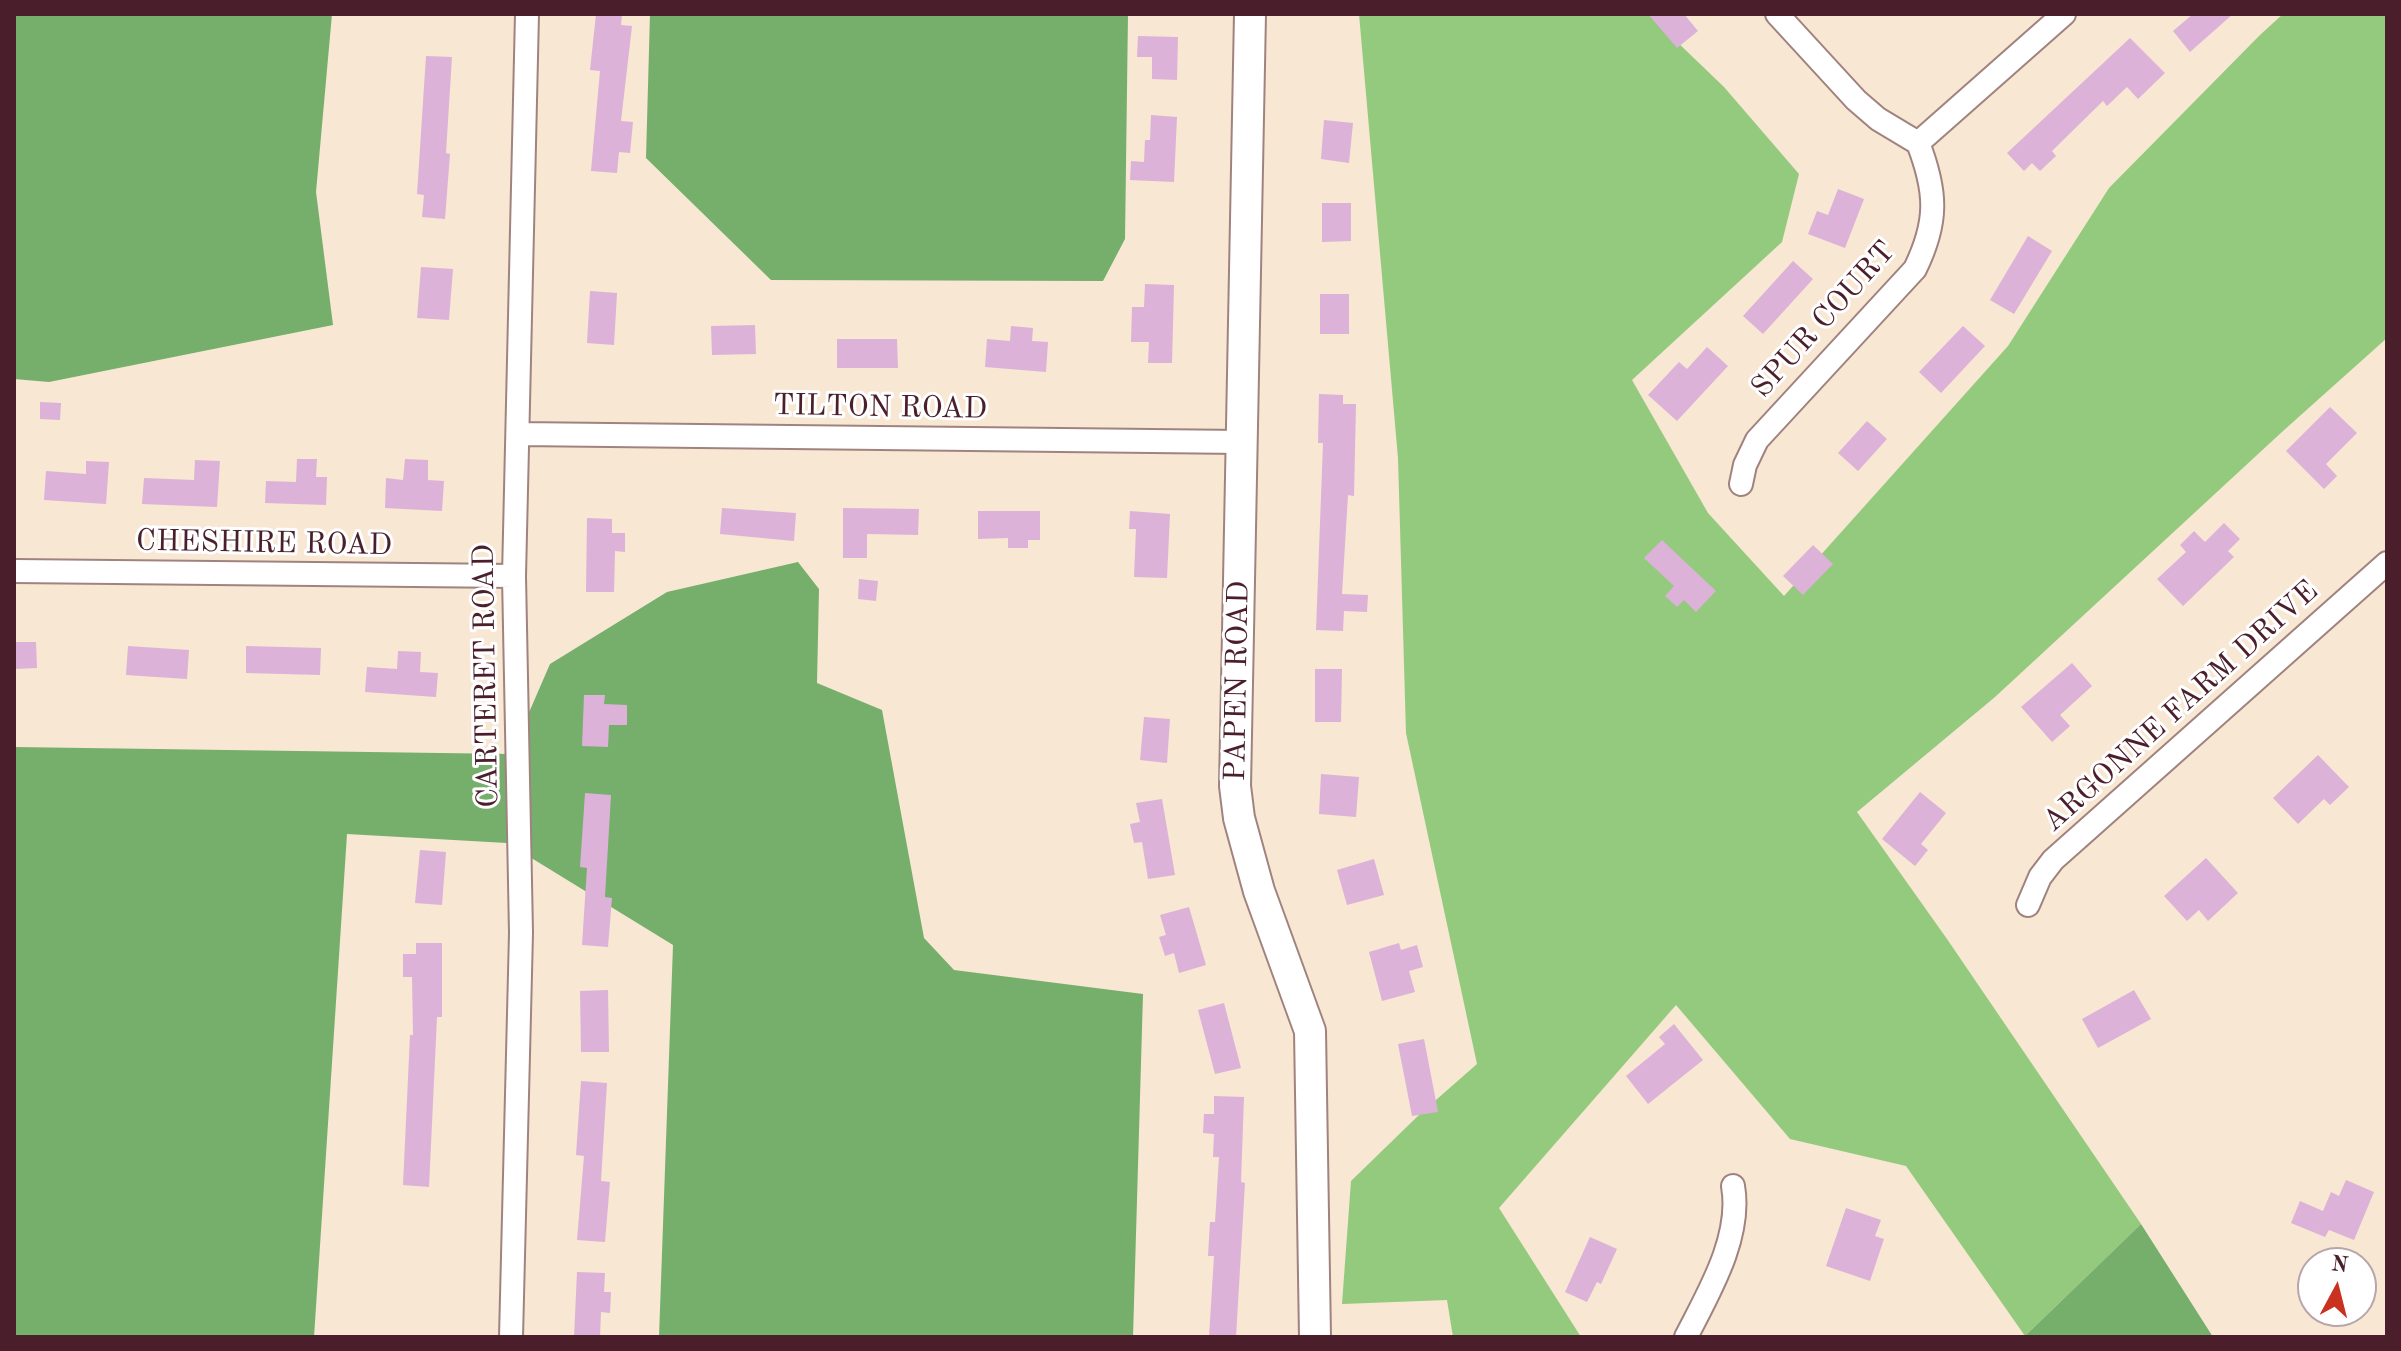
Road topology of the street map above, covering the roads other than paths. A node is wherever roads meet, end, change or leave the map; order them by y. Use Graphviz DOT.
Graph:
graph roads {
  1 [pos="527,14"];
  2 [pos="1250,14"];
  3 [pos="1777,14"];
  4 [pos="2064,14"];
  5 [pos="1918,143"];
  6 [pos="519,434"];
  7 [pos="1242,442"];
  8 [pos="1741,484"];
  9 [pos="2387,563"];
  10 [pos="14,571"];
  11 [pos="514,576"];
  12 [pos="2028,905"];
  13 [pos="1733,1186"];
  14 [pos="511,1337"];
  15 [pos="1315,1337"];
  16 [pos="1686,1337"];
  1 -- 6 [label="street, CARTERET ROAD"];
  2 -- 7 [label="street, PAPEN ROAD"];
  3 -- 5 [label="street"];
  4 -- 5 [label="street"];
  5 -- 8 [label="street, SPUR COURT"];
  6 -- 7 [label="street, TILTON ROAD"];
  6 -- 11 [label="street, CARTERET ROAD"];
  7 -- 15 [label="street, PAPEN ROAD"];
  9 -- 12 [label="street, ARGONNE FARM DRIVE"];
  10 -- 11 [label="street, CHESHIRE ROAD"];
  11 -- 14 [label="street, CARTERET ROAD"];
  13 -- 16 [label="street"];
}
